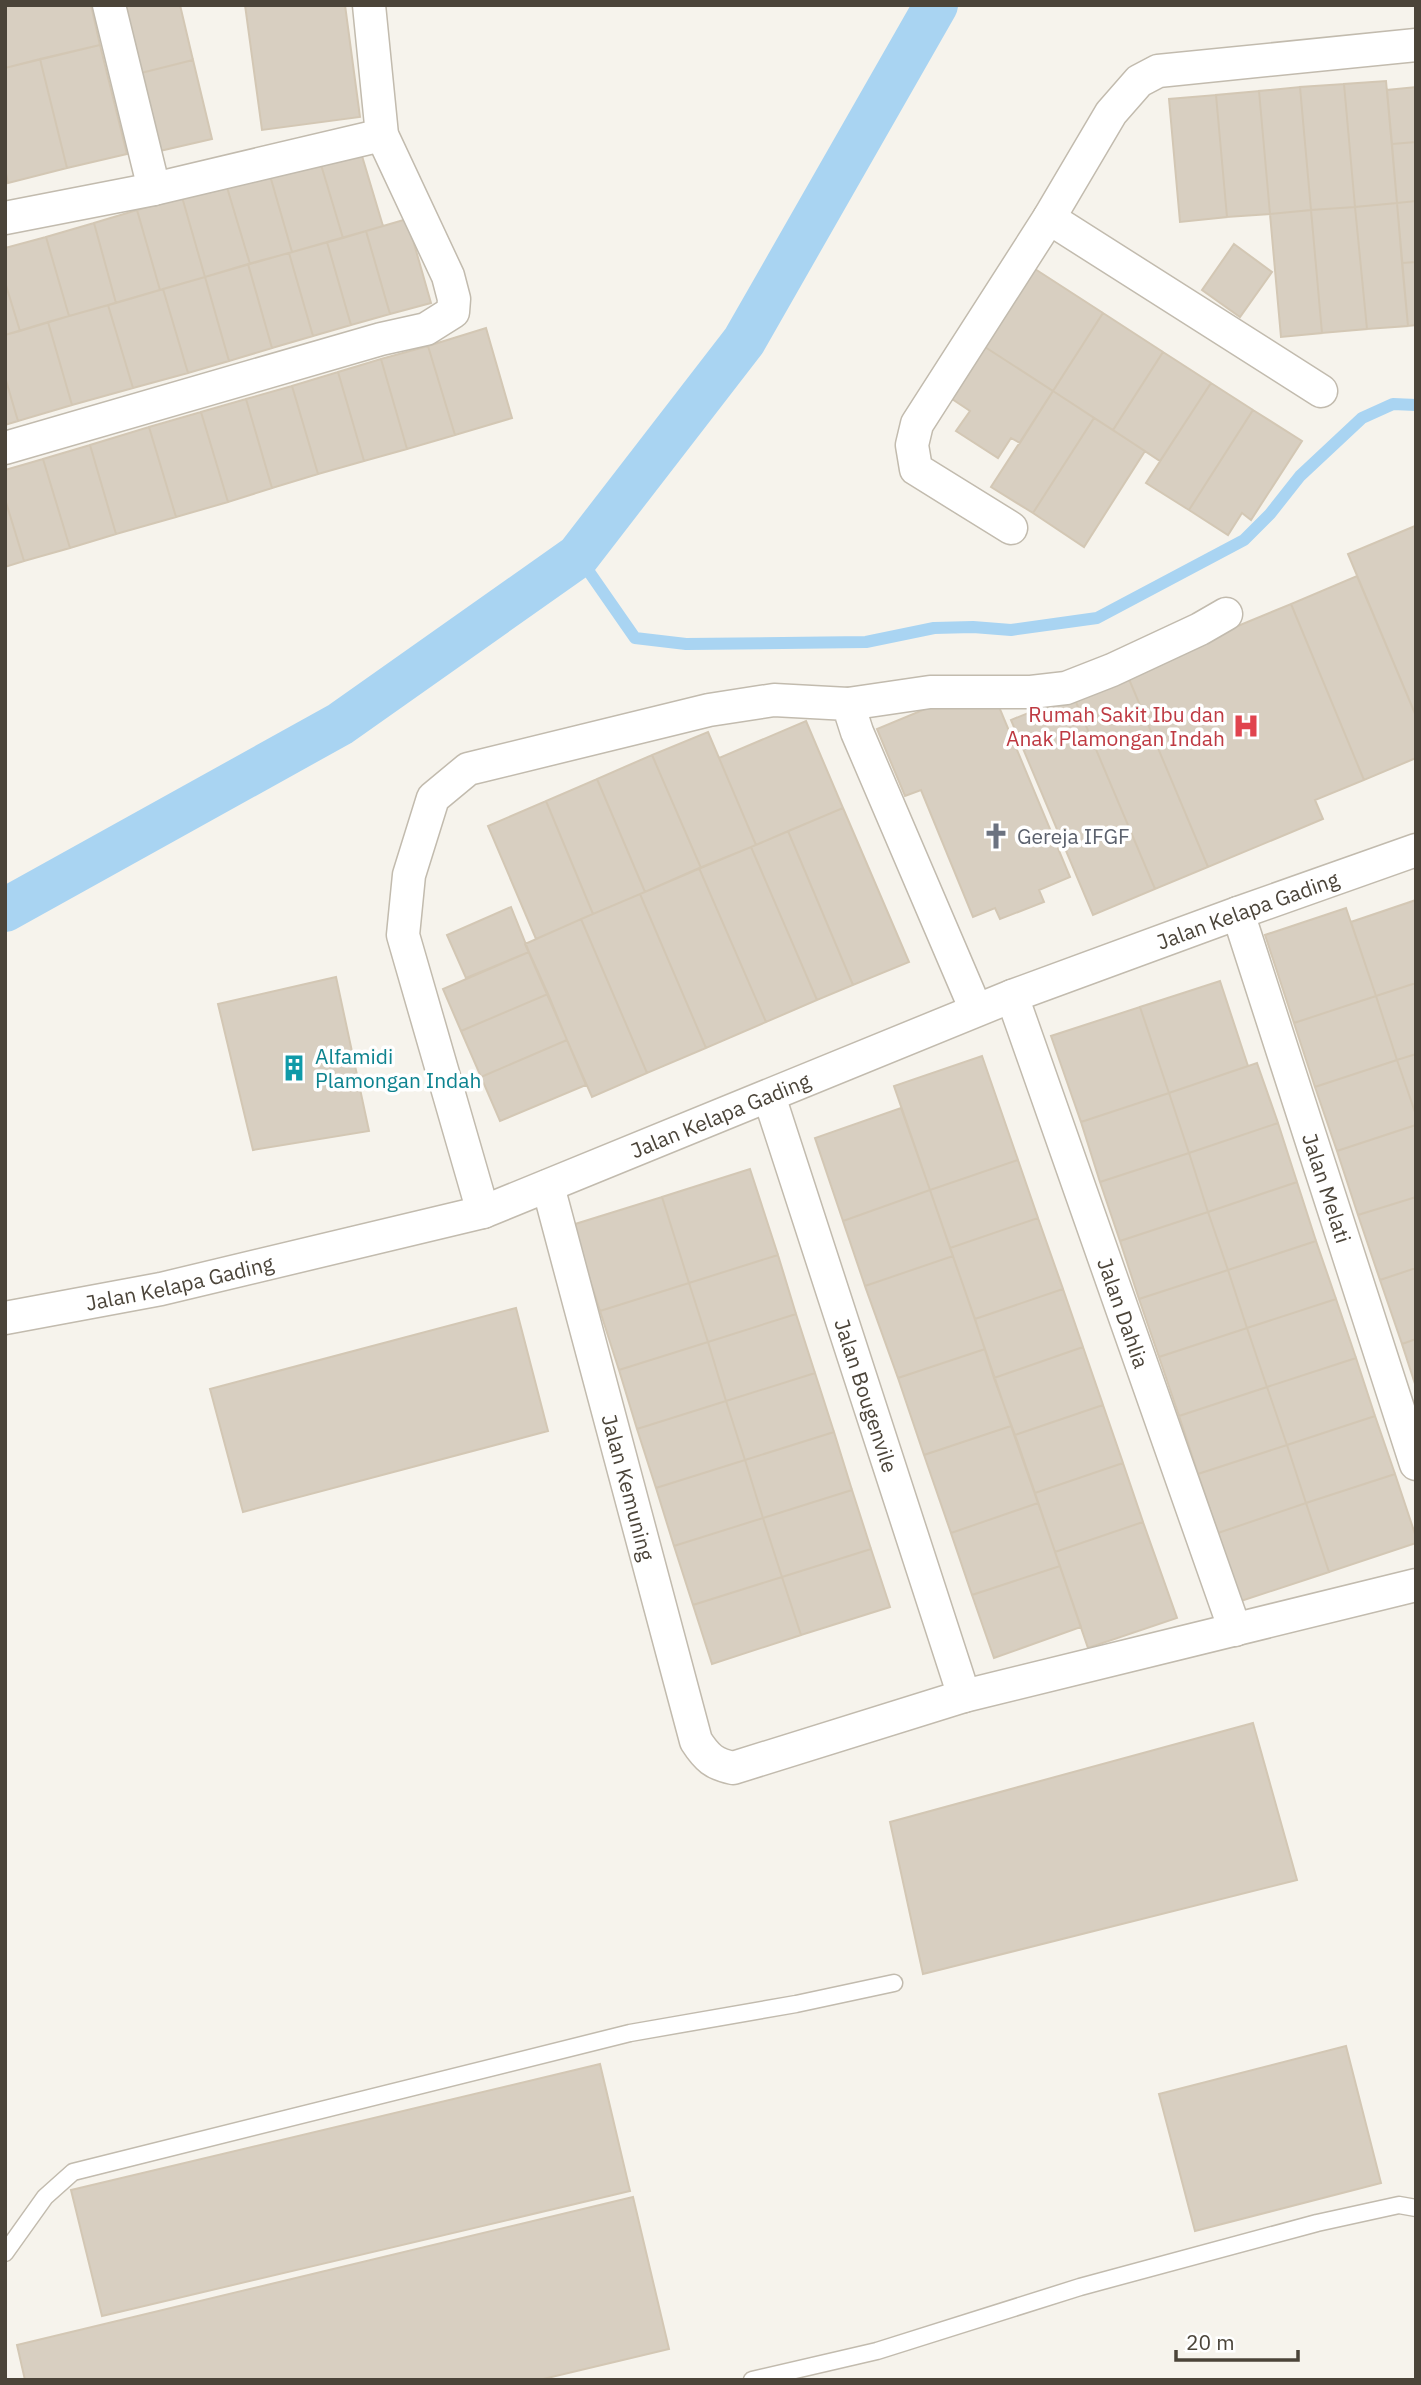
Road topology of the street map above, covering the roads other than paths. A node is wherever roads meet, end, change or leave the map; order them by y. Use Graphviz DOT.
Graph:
graph roads {
  1 [pos="108,5"];
  2 [pos="369,5"];
  3 [pos="1416,45"];
  4 [pos="382,135"];
  5 [pos="154,189"];
  6 [pos="5,218"];
  7 [pos="1049,218"];
  8 [pos="1321,391"];
  9 [pos="5,448"];
  10 [pos="1011,528"];
  11 [pos="1226,614"];
  12 [pos="848,704"];
  13 [pos="1416,850"];
  14 [pos="1238,913"];
  15 [pos="1012,996"];
  16 [pos="976,1010"];
  17 [pos="769,1096"];
  18 [pos="548,1186"];
  19 [pos="484,1212"];
  20 [pos="5,1318"];
  21 [pos="1416,1464"];
  22 [pos="1416,1585"];
  23 [pos="1235,1630"];
  24 [pos="964,1696"];
  25 [pos="894,1983"];
  26 [pos="1416,2207"];
  27 [pos="5,2253"];
  28 [pos="752,2380"];
  1 -- 5 [label="street"];
  2 -- 4 [label="street"];
  3 -- 7 [label="street"];
  4 -- 5 [label="street"];
  4 -- 9 [label="street"];
  5 -- 6 [label="street"];
  7 -- 8 [label="street"];
  7 -- 10 [label="street"];
  11 -- 12 [label="street"];
  12 -- 16 [label="street"];
  12 -- 19 [label="street"];
  13 -- 14 [label="street, Jalan Kelapa Gading"];
  14 -- 15 [label="street, Jalan Kelapa Gading"];
  14 -- 21 [label="street, Jalan Melati"];
  15 -- 16 [label="street, Jalan Kelapa Gading"];
  15 -- 23 [label="street, Jalan Dahlia"];
  16 -- 17 [label="street, Jalan Kelapa Gading"];
  17 -- 18 [label="street, Jalan Kelapa Gading"];
  17 -- 24 [label="street, Jalan Bougenvile"];
  18 -- 19 [label="street, Jalan Kelapa Gading"];
  18 -- 24 [label="street, Jalan Kemuning"];
  19 -- 20 [label="street, Jalan Kelapa Gading"];
  22 -- 23 [label="street"];
  23 -- 24 [label="street"];
  25 -- 27 [label="lane"];
  26 -- 28 [label="lane"];
}
